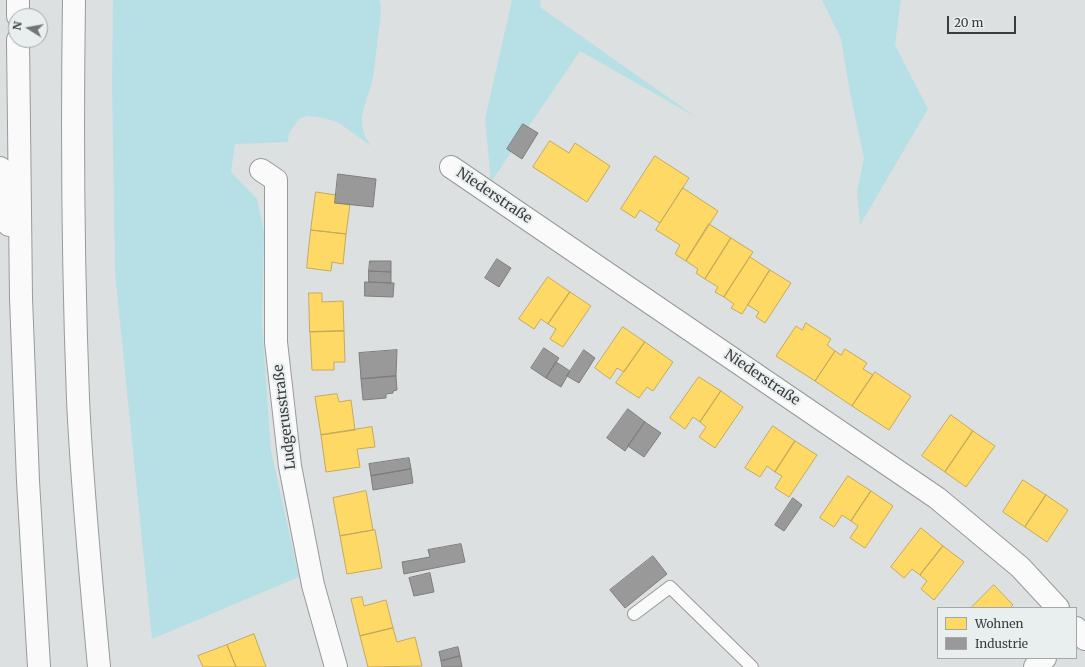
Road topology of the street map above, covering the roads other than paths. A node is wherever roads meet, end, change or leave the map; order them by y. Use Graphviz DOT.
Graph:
graph roads {
  1 [pos="74,0"];
  2 [pos="18,48"];
  3 [pos="451,167"];
  4 [pos="0,168"];
  5 [pos="262,170"];
  6 [pos="21,298"];
  7 [pos="1057,607"];
  8 [pos="634,614"];
  9 [pos="1044,659"];
  10 [pos="39,667"];
  11 [pos="100,667"];
  12 [pos="336,667"];
  13 [pos="752,667"];
  14 [pos="1035,667"];
  1 -- 11 [label="main road"];
  2 -- 6 [label="main road"];
  3 -- 7 [label="main road, Niederstraße"];
  4 -- 6 [label="main road"];
  5 -- 12 [label="main road, Ludgerusstraße"];
  6 -- 10 [label="main road"];
  8 -- 13 [label="lane"];
  9 -- 14 [label="main road"];
}
